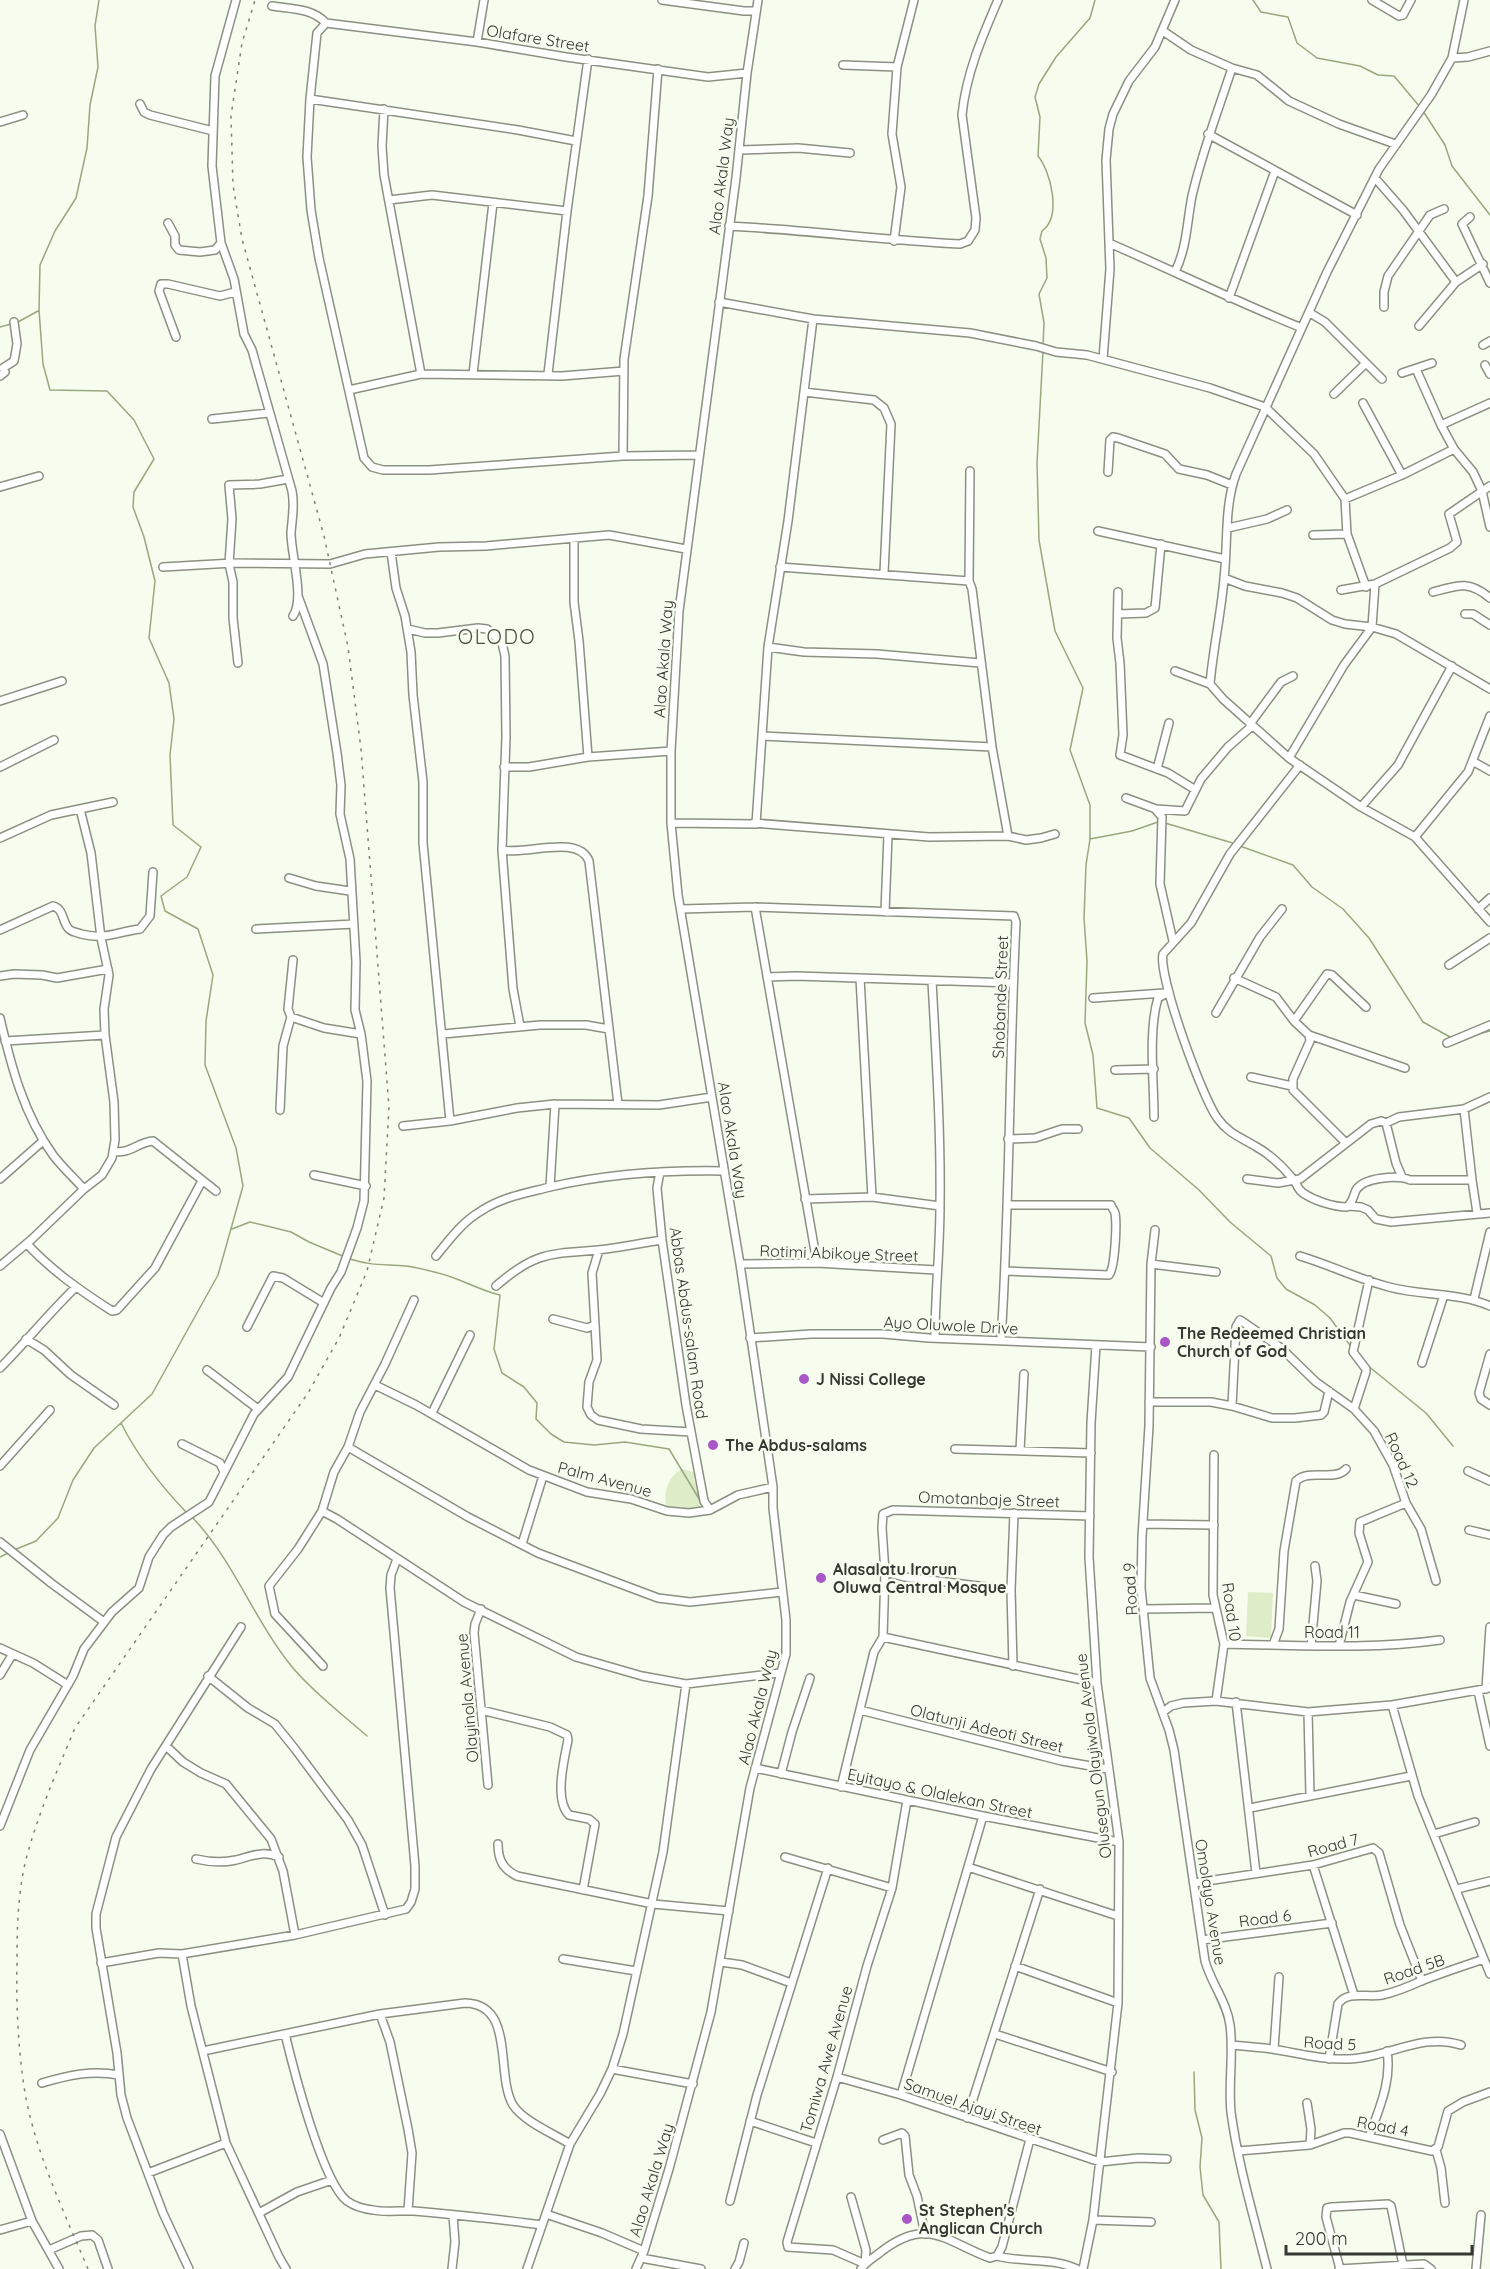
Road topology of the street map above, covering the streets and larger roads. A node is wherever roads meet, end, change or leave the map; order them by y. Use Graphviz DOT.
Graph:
graph roads {
  1 [pos="236,0"];
  2 [pos="484,0"];
  3 [pos="662,0"];
  4 [pos="680,0"];
  5 [pos="758,0"];
  6 [pos="914,0"];
  7 [pos="998,0"];
  8 [pos="1175,0"];
  9 [pos="1372,0"];
  10 [pos="1411,0"];
  11 [pos="1464,0"];
  12 [pos="272,6"];
  13 [pos="756,11"];
  14 [pos="326,23"];
  15 [pos="1162,31"];
  16 [pos="1174,40"];
  17 [pos="477,42"];
  18 [pos="1155,47"];
  19 [pos="1490,51"];
  20 [pos="1452,58"];
  21 [pos="588,60"];
  22 [pos="843,65"];
  23 [pos="897,67"];
  24 [pos="1232,68"];
  25 [pos="658,69"];
  26 [pos="747,73"];
  27 [pos="310,99"];
  28 [pos="140,104"];
  29 [pos="384,109"];
  30 [pos="23,115"];
  31 [pos="0,122"];
  32 [pos="213,131"];
  33 [pos="1208,135"];
  34 [pos="576,141"];
  35 [pos="1395,144"];
  36 [pos="740,150"];
  37 [pos="850,153"];
  38 [pos="1275,171"];
  39 [pos="1375,178"];
  40 [pos="389,200"];
  41 [pos="493,203"];
  42 [pos="1444,209"];
  43 [pos="567,211"];
  44 [pos="1357,215"];
  45 [pos="1470,218"];
  46 [pos="168,223"];
  47 [pos="729,225"];
  48 [pos="1419,233"];
  49 [pos="894,241"];
  50 [pos="220,243"];
  51 [pos="1109,243"];
  52 [pos="1483,264"];
  53 [pos="1175,272"];
  54 [pos="1456,282"];
  55 [pos="1490,283"];
  56 [pos="235,292"];
  57 [pos="1229,298"];
  58 [pos="719,302"];
  59 [pos="1384,307"];
  60 [pos="1310,313"];
  61 [pos="813,319"];
  62 [pos="14,322"];
  63 [pos="1419,326"];
  64 [pos="1302,328"];
  65 [pos="176,337"];
  66 [pos="1490,341"];
  67 [pos="1483,345"];
  68 [pos="1103,359"];
  69 [pos="1432,363"];
  70 [pos="1365,364"];
  71 [pos="1485,365"];
  72 [pos="1416,369"];
  73 [pos="624,371"];
  74 [pos="1402,373"];
  75 [pos="421,374"];
  76 [pos="473,374"];
  77 [pos="548,374"];
  78 [pos="1490,374"];
  79 [pos="0,376"];
  80 [pos="1382,379"];
  81 [pos="349,390"];
  82 [pos="804,392"];
  83 [pos="1334,394"];
  84 [pos="1363,403"];
  85 [pos="1490,403"];
  86 [pos="1264,407"];
  87 [pos="269,412"];
  88 [pos="212,419"];
  89 [pos="1441,425"];
  90 [pos="1454,449"];
  91 [pos="699,455"];
  92 [pos="623,456"];
  93 [pos="970,471"];
  94 [pos="1108,472"];
  95 [pos="1402,475"];
  96 [pos="39,476"];
  97 [pos="288,479"];
  98 [pos="1232,485"];
  99 [pos="1490,486"];
  100 [pos="0,487"];
  101 [pos="1482,491"];
  102 [pos="1345,499"];
  103 [pos="1287,510"];
  104 [pos="1490,527"];
  105 [pos="1228,528"];
  106 [pos="1098,531"];
  107 [pos="1347,534"];
  108 [pos="1313,535"];
  109 [pos="574,540"];
  110 [pos="1161,544"];
  111 [pos="686,549"];
  112 [pos="391,552"];
  113 [pos="1226,559"];
  114 [pos="229,564"];
  115 [pos="295,564"];
  116 [pos="163,567"];
  117 [pos="780,567"];
  118 [pos="884,573"];
  119 [pos="1224,578"];
  120 [pos="969,581"];
  121 [pos="1375,584"];
  122 [pos="1366,587"];
  123 [pos="1341,590"];
  124 [pos="1118,592"];
  125 [pos="1433,592"];
  126 [pos="298,596"];
  127 [pos="1490,598"];
  128 [pos="1118,614"];
  129 [pos="1465,614"];
  130 [pos="293,616"];
  131 [pos="1490,625"];
  132 [pos="1372,627"];
  133 [pos="408,629"];
  134 [pos="768,647"];
  135 [pos="238,663"];
  136 [pos="980,663"];
  137 [pos="1452,666"];
  138 [pos="1175,671"];
  139 [pos="1293,676"];
  140 [pos="62,681"];
  141 [pos="1210,684"];
  142 [pos="1490,689"];
  143 [pos="0,701"];
  144 [pos="1490,716"];
  145 [pos="1169,723"];
  146 [pos="1251,725"];
  147 [pos="762,736"];
  148 [pos="54,740"];
  149 [pos="992,747"];
  150 [pos="671,751"];
  151 [pos="588,757"];
  152 [pos="1289,758"];
  153 [pos="1474,762"];
  154 [pos="1300,765"];
  155 [pos="0,767"];
  156 [pos="504,767"];
  157 [pos="1157,770"];
  158 [pos="1490,771"];
  159 [pos="1194,789"];
  160 [pos="1126,798"];
  161 [pos="113,802"];
  162 [pos="1361,807"];
  163 [pos="80,809"];
  164 [pos="1156,809"];
  165 [pos="671,823"];
  166 [pos="756,824"];
  167 [pos="1055,834"];
  168 [pos="888,835"];
  169 [pos="1008,836"];
  170 [pos="1415,837"];
  171 [pos="0,838"];
  172 [pos="502,850"];
  173 [pos="153,872"];
  174 [pos="289,878"];
  175 [pos="350,891"];
  176 [pos="1490,898"];
  177 [pos="755,907"];
  178 [pos="681,909"];
  179 [pos="1282,909"];
  180 [pos="1478,909"];
  181 [pos="885,912"];
  182 [pos="1490,922"];
  183 [pos="354,924"];
  184 [pos="256,929"];
  185 [pos="0,930"];
  186 [pos="101,938"];
  187 [pos="1490,938"];
  188 [pos="1173,941"];
  189 [pos="293,960"];
  190 [pos="1449,965"];
  191 [pos="108,969"];
  192 [pos="0,976"];
  193 [pos="767,977"];
  194 [pos="860,978"];
  195 [pos="1234,978"];
  196 [pos="932,981"];
  197 [pos="1013,983"];
  198 [pos="1169,993"];
  199 [pos="1093,998"];
  200 [pos="1366,1007"];
  201 [pos="1215,1013"];
  202 [pos="291,1017"];
  203 [pos="0,1018"];
  204 [pos="1294,1021"];
  205 [pos="1490,1025"];
  206 [pos="520,1026"];
  207 [pos="609,1029"];
  208 [pos="361,1034"];
  209 [pos="443,1034"];
  210 [pos="105,1035"];
  211 [pos="1309,1035"];
  212 [pos="5,1041"];
  213 [pos="1447,1043"];
  214 [pos="1405,1068"];
  215 [pos="1115,1070"];
  216 [pos="1154,1070"];
  217 [pos="1251,1077"];
  218 [pos="1292,1086"];
  219 [pos="712,1097"];
  220 [pos="1490,1097"];
  221 [pos="555,1104"];
  222 [pos="618,1104"];
  223 [pos="280,1110"];
  224 [pos="1464,1110"];
  225 [pos="1154,1117"];
  226 [pos="450,1121"];
  227 [pos="1386,1123"];
  228 [pos="403,1126"];
  229 [pos="1078,1129"];
  230 [pos="1008,1139"];
  231 [pos="43,1141"];
  232 [pos="1345,1142"];
  233 [pos="113,1151"];
  234 [pos="723,1171"];
  235 [pos="660,1172"];
  236 [pos="314,1175"];
  237 [pos="1402,1177"];
  238 [pos="0,1179"];
  239 [pos="1247,1179"];
  240 [pos="1294,1179"];
  241 [pos="1472,1180"];
  242 [pos="202,1181"];
  243 [pos="366,1186"];
  244 [pos="550,1187"];
  245 [pos="84,1189"];
  246 [pos="216,1191"];
  247 [pos="872,1197"];
  248 [pos="805,1199"];
  249 [pos="1007,1204"];
  250 [pos="940,1206"];
  251 [pos="1349,1206"];
  252 [pos="1477,1213"];
  253 [pos="1490,1213"];
  254 [pos="1155,1230"];
  255 [pos="1490,1232"];
  256 [pos="662,1240"];
  257 [pos="27,1244"];
  258 [pos="599,1250"];
  259 [pos="436,1256"];
  260 [pos="1300,1256"];
  261 [pos="817,1263"];
  262 [pos="740,1264"];
  263 [pos="1151,1264"];
  264 [pos="0,1266"];
  265 [pos="936,1270"];
  266 [pos="1006,1271"];
  267 [pos="1215,1272"];
  268 [pos="1369,1280"];
  269 [pos="496,1286"];
  270 [pos="75,1288"];
  271 [pos="1444,1295"];
  272 [pos="1474,1299"];
  273 [pos="414,1300"];
  274 [pos="324,1303"];
  275 [pos="1490,1306"];
  276 [pos="553,1319"];
  277 [pos="595,1325"];
  278 [pos="247,1327"];
  279 [pos="470,1335"];
  280 [pos="750,1338"];
  281 [pos="935,1338"];
  282 [pos="26,1339"];
  283 [pos="1001,1341"];
  284 [pos="1096,1345"];
  285 [pos="1151,1347"];
  286 [pos="1490,1354"];
  287 [pos="1422,1363"];
  288 [pos="0,1368"];
  289 [pos="207,1370"];
  290 [pos="1024,1374"];
  291 [pos="375,1385"];
  292 [pos="1329,1391"];
  293 [pos="1149,1402"];
  294 [pos="114,1405"];
  295 [pos="1490,1405"];
  296 [pos="1232,1406"];
  297 [pos="258,1409"];
  298 [pos="1354,1409"];
  299 [pos="50,1410"];
  300 [pos="432,1413"];
  301 [pos="692,1432"];
  302 [pos="182,1444"];
  303 [pos="348,1447"];
  304 [pos="955,1449"];
  305 [pos="1020,1450"];
  306 [pos="1091,1453"];
  307 [pos="1214,1455"];
  308 [pos="0,1466"];
  309 [pos="1346,1469"];
  310 [pos="1468,1471"];
  311 [pos="224,1472"];
  312 [pos="543,1476"];
  313 [pos="1490,1481"];
  314 [pos="773,1487"];
  315 [pos="1406,1503"];
  316 [pos="710,1510"];
  317 [pos="322,1511"];
  318 [pos="1014,1513"];
  319 [pos="1090,1516"];
  320 [pos="1143,1524"];
  321 [pos="1214,1525"];
  322 [pos="1469,1530"];
  323 [pos="1490,1535"];
  324 [pos="0,1542"];
  325 [pos="522,1544"];
  326 [pos="397,1559"];
  327 [pos="1315,1566"];
  328 [pos="885,1572"];
  329 [pos="1436,1581"];
  330 [pos="1011,1590"];
  331 [pos="782,1592"];
  332 [pos="1354,1595"];
  333 [pos="1396,1604"];
  334 [pos="1215,1608"];
  335 [pos="1144,1609"];
  336 [pos="481,1610"];
  337 [pos="104,1622"];
  338 [pos="241,1627"];
  339 [pos="1490,1627"];
  340 [pos="883,1637"];
  341 [pos="1440,1640"];
  342 [pos="1224,1644"];
  343 [pos="1273,1646"];
  344 [pos="1311,1646"];
  345 [pos="1339,1646"];
  346 [pos="0,1648"];
  347 [pos="12,1655"];
  348 [pos="323,1666"];
  349 [pos="1013,1666"];
  350 [pos="779,1673"];
  351 [pos="0,1675"];
  352 [pos="208,1676"];
  353 [pos="810,1678"];
  354 [pos="1097,1683"];
  355 [pos="686,1684"];
  356 [pos="68,1685"];
  357 [pos="1485,1689"];
  358 [pos="1216,1701"];
  359 [pos="1236,1702"];
  360 [pos="1392,1705"];
  361 [pos="481,1710"];
  362 [pos="860,1710"];
  363 [pos="1163,1712"];
  364 [pos="1308,1712"];
  365 [pos="166,1746"];
  366 [pos="1490,1746"];
  367 [pos="755,1768"];
  368 [pos="1108,1769"];
  369 [pos="781,1774"];
  370 [pos="1412,1776"];
  371 [pos="488,1785"];
  372 [pos="841,1787"];
  373 [pos="1310,1795"];
  374 [pos="907,1800"];
  375 [pos="1250,1808"];
  376 [pos="983,1816"];
  377 [pos="1475,1822"];
  378 [pos="0,1826"];
  379 [pos="1434,1834"];
  380 [pos="1119,1842"];
  381 [pos="498,1844"];
  382 [pos="279,1857"];
  383 [pos="785,1857"];
  384 [pos="196,1859"];
  385 [pos="1313,1865"];
  386 [pos="968,1867"];
  387 [pos="828,1868"];
  388 [pos="1256,1874"];
  389 [pos="1490,1881"];
  390 [pos="1194,1883"];
  391 [pos="892,1888"];
  392 [pos="1040,1889"];
  393 [pos="1457,1889"];
  394 [pos="583,1890"];
  395 [pos="652,1904"];
  396 [pos="729,1911"];
  397 [pos="385,1916"];
  398 [pos="1118,1916"];
  399 [pos="1332,1923"];
  400 [pos="295,1935"];
  401 [pos="1202,1940"];
  402 [pos="182,1954"];
  403 [pos="563,1959"];
  404 [pos="1484,1959"];
  405 [pos="721,1962"];
  406 [pos="101,1963"];
  407 [pos="1015,1966"];
  408 [pos="636,1971"];
  409 [pos="1490,1974"];
  410 [pos="1279,1977"];
  411 [pos="1422,1981"];
  412 [pos="791,1983"];
  413 [pos="1354,1995"];
  414 [pos="1118,2003"];
  415 [pos="380,2014"];
  416 [pos="285,2034"];
  417 [pos="995,2034"];
  418 [pos="1231,2044"];
  419 [pos="1461,2045"];
  420 [pos="1274,2049"];
  421 [pos="203,2051"];
  422 [pos="1387,2051"];
  423 [pos="1329,2059"];
  424 [pos="612,2069"];
  425 [pos="1112,2072"];
  426 [pos="119,2075"];
  427 [pos="837,2078"];
  428 [pos="42,2082"];
  429 [pos="693,2084"];
  430 [pos="1490,2092"];
  431 [pos="901,2095"];
  432 [pos="1307,2103"];
  433 [pos="968,2118"];
  434 [pos="750,2121"];
  435 [pos="1369,2137"];
  436 [pos="1,2139"];
  437 [pos="1030,2139"];
  438 [pos="884,2140"];
  439 [pos="226,2143"];
  440 [pos="816,2143"];
  441 [pos="570,2144"];
  442 [pos="1310,2145"];
  443 [pos="1436,2150"];
  444 [pos="1238,2151"];
  445 [pos="1167,2159"];
  446 [pos="1100,2162"];
  447 [pos="148,2173"];
  448 [pos="332,2180"];
  449 [pos="850,2197"];
  450 [pos="730,2201"];
  451 [pos="1445,2203"];
  452 [pos="408,2211"];
  453 [pos="260,2214"];
  454 [pos="546,2214"];
  455 [pos="453,2215"];
  456 [pos="1481,2215"];
  457 [pos="1093,2220"];
  458 [pos="32,2221"];
  459 [pos="1151,2222"];
  460 [pos="542,2225"];
  461 [pos="0,2230"];
  462 [pos="925,2234"];
  463 [pos="744,2243"];
  464 [pos="49,2250"];
  465 [pos="643,2254"];
  466 [pos="997,2256"];
  467 [pos="1403,2265"];
  468 [pos="863,2266"];
  469 [pos="59,2269"];
  470 [pos="108,2269"];
  471 [pos="189,2269"];
  472 [pos="286,2269"];
  473 [pos="452,2269"];
  474 [pos="527,2269"];
  475 [pos="636,2269"];
  476 [pos="701,2269"];
  477 [pos="735,2269"];
  478 [pos="1077,2269"];
  479 [pos="1083,2269"];
  480 [pos="1267,2269"];
  481 [pos="1340,2269"];
  482 [pos="1431,2269"];
  483 [pos="1476,2269"];
  1 -- 32 [label="street"];
  2 -- 17 [label="street"];
  3 -- 4 [label="street"];
  4 -- 13 [label="street"];
  5 -- 13 [label="street, Alao Akala Way"];
  6 -- 23 [label="street"];
  7 -- 49 [label="street"];
  8 -- 15 [label="street"];
  9 -- 10 [label="street"];
  11 -- 20 [label="street"];
  12 -- 14 [label="street"];
  13 -- 26 [label="street, Alao Akala Way"];
  14 -- 17 [label="street, Olafare Street"];
  14 -- 27 [label="street"];
  15 -- 16 [label="street"];
  15 -- 18 [label="street"];
  16 -- 18 [label="street"];
  16 -- 24 [label="street"];
  17 -- 21 [label="street, Olafare Street"];
  18 -- 51 [label="street"];
  19 -- 20 [label="street"];
  20 -- 35 [label="street"];
  21 -- 25 [label="street, Olafare Street"];
  21 -- 34 [label="street"];
  22 -- 23 [label="street"];
  23 -- 49 [label="street"];
  24 -- 33 [label="street"];
  24 -- 35 [label="street"];
  25 -- 26 [label="street, Olafare Street"];
  25 -- 73 [label="street"];
  26 -- 36 [label="street, Alao Akala Way"];
  27 -- 29 [label="street"];
  27 -- 81 [label="street"];
  28 -- 32 [label="street"];
  29 -- 34 [label="street"];
  29 -- 40 [label="street"];
  30 -- 31 [label="street"];
  32 -- 50 [label="street"];
  33 -- 38 [label="street"];
  33 -- 53 [label="street"];
  34 -- 43 [label="street"];
  35 -- 39 [label="street"];
  36 -- 37 [label="street"];
  36 -- 47 [label="street, Alao Akala Way"];
  38 -- 44 [label="street"];
  38 -- 57 [label="street"];
  39 -- 44 [label="street"];
  39 -- 48 [label="street"];
  40 -- 41 [label="street"];
  40 -- 75 [label="street"];
  41 -- 43 [label="street"];
  41 -- 76 [label="street"];
  42 -- 48 [label="street"];
  43 -- 77 [label="street"];
  44 -- 60 [label="street"];
  45 -- 52 [label="street"];
  46 -- 50 [label="street"];
  47 -- 49 [label="street"];
  47 -- 58 [label="street, Alao Akala Way"];
  48 -- 54 [label="street"];
  48 -- 59 [label="street"];
  50 -- 56 [label="street"];
  51 -- 53 [label="street"];
  51 -- 68 [label="street"];
  52 -- 54 [label="street"];
  52 -- 55 [label="street"];
  53 -- 57 [label="street"];
  54 -- 63 [label="street"];
  56 -- 65 [label="street"];
  56 -- 87 [label="street"];
  57 -- 64 [label="street"];
  58 -- 61 [label="street"];
  58 -- 91 [label="street, Alao Akala Way"];
  60 -- 64 [label="street"];
  60 -- 70 [label="street"];
  61 -- 68 [label="street"];
  61 -- 82 [label="street"];
  62 -- 79 [label="street"];
  64 -- 86 [label="street"];
  66 -- 67 [label="street"];
  68 -- 86 [label="street"];
  69 -- 72 [label="street"];
  70 -- 80 [label="street"];
  70 -- 83 [label="street"];
  71 -- 78 [label="street"];
  72 -- 74 [label="street"];
  72 -- 89 [label="street"];
  73 -- 77 [label="street"];
  73 -- 92 [label="street"];
  75 -- 76 [label="street"];
  75 -- 81 [label="street"];
  76 -- 77 [label="street"];
  81 -- 92 [label="street"];
  82 -- 117 [label="street"];
  82 -- 118 [label="street"];
  84 -- 95 [label="street"];
  85 -- 89 [label="street"];
  86 -- 98 [label="street"];
  86 -- 102 [label="street"];
  87 -- 88 [label="street"];
  87 -- 97 [label="street"];
  89 -- 90 [label="street"];
  90 -- 95 [label="street"];
  90 -- 101 [label="street"];
  91 -- 92 [label="street"];
  91 -- 111 [label="street, Alao Akala Way"];
  93 -- 120 [label="street"];
  94 -- 98 [label="street"];
  95 -- 102 [label="street"];
  96 -- 100 [label="street"];
  97 -- 114 [label="street"];
  97 -- 115 [label="street"];
  98 -- 105 [label="street"];
  99 -- 101 [label="street"];
  101 -- 104 [label="street"];
  101 -- 121 [label="street"];
  102 -- 107 [label="street"];
  103 -- 105 [label="street"];
  105 -- 113 [label="street"];
  106 -- 110 [label="street"];
  107 -- 108 [label="street"];
  107 -- 122 [label="street"];
  109 -- 111 [label="street"];
  109 -- 112 [label="street"];
  109 -- 151 [label="street"];
  110 -- 113 [label="street"];
  110 -- 128 [label="street"];
  111 -- 150 [label="street, Alao Akala Way"];
  112 -- 115 [label="street"];
  112 -- 133 [label="street"];
  113 -- 119 [label="street"];
  114 -- 115 [label="street"];
  114 -- 116 [label="street"];
  114 -- 135 [label="street"];
  115 -- 126 [label="street"];
  117 -- 118 [label="street"];
  117 -- 134 [label="street"];
  118 -- 120 [label="street"];
  119 -- 132 [label="street"];
  119 -- 141 [label="street"];
  120 -- 136 [label="street"];
  121 -- 122 [label="street"];
  121 -- 132 [label="street"];
  122 -- 123 [label="street"];
  124 -- 128 [label="street"];
  125 -- 127 [label="street"];
  126 -- 130 [label="street"];
  126 -- 175 [label="street"];
  128 -- 157 [label="street"];
  129 -- 131 [label="street"];
  132 -- 137 [label="street"];
  132 -- 152 [label="street"];
  133 -- 156 [label="street"];
  133 -- 209 [label="street"];
  134 -- 136 [label="street"];
  134 -- 147 [label="street"];
  136 -- 149 [label="street"];
  137 -- 142 [label="street"];
  137 -- 162 [label="street"];
  138 -- 141 [label="street"];
  139 -- 146 [label="street"];
  140 -- 143 [label="street"];
  141 -- 146 [label="street"];
  144 -- 153 [label="street"];
  145 -- 157 [label="street"];
  146 -- 152 [label="street"];
  146 -- 159 [label="street"];
  147 -- 149 [label="street"];
  147 -- 166 [label="street"];
  148 -- 155 [label="street"];
  149 -- 169 [label="street"];
  150 -- 151 [label="street"];
  150 -- 165 [label="street, Alao Akala Way"];
  151 -- 156 [label="street"];
  152 -- 154 [label="street"];
  153 -- 158 [label="street"];
  153 -- 170 [label="street"];
  154 -- 162 [label="street"];
  154 -- 188 [label="street"];
  156 -- 172 [label="street"];
  157 -- 159 [label="street"];
  159 -- 164 [label="street"];
  160 -- 164 [label="street"];
  161 -- 163 [label="street"];
  162 -- 170 [label="street"];
  163 -- 171 [label="street"];
  163 -- 186 [label="street"];
  164 -- 188 [label="street"];
  165 -- 166 [label="street"];
  165 -- 178 [label="street, Alao Akala Way"];
  166 -- 168 [label="street"];
  167 -- 169 [label="street"];
  168 -- 169 [label="street"];
  168 -- 181 [label="street"];
  170 -- 180 [label="street"];
  172 -- 206 [label="street"];
  172 -- 207 [label="street"];
  173 -- 186 [label="street"];
  174 -- 175 [label="street"];
  175 -- 183 [label="street"];
  176 -- 180 [label="street"];
  177 -- 178 [label="street, Shobande Street"];
  177 -- 181 [label="street, Shobande Street"];
  177 -- 193 [label="street"];
  178 -- 219 [label="street, Alao Akala Way"];
  179 -- 195 [label="street"];
  180 -- 182 [label="street"];
  181 -- 197 [label="street, Shobande Street"];
  183 -- 184 [label="street"];
  183 -- 208 [label="street"];
  185 -- 186 [label="street"];
  186 -- 191 [label="street"];
  187 -- 190 [label="street"];
  188 -- 198 [label="street"];
  189 -- 202 [label="street"];
  191 -- 192 [label="street"];
  191 -- 210 [label="street"];
  193 -- 194 [label="street"];
  193 -- 248 [label="street"];
  194 -- 196 [label="street"];
  194 -- 247 [label="street"];
  195 -- 201 [label="street"];
  195 -- 204 [label="street"];
  196 -- 197 [label="street"];
  196 -- 250 [label="street"];
  197 -- 230 [label="street, Shobande Street"];
  198 -- 199 [label="street"];
  198 -- 216 [label="street"];
  198 -- 240 [label="street"];
  200 -- 204 [label="street"];
  202 -- 208 [label="street"];
  202 -- 223 [label="street"];
  203 -- 212 [label="street"];
  204 -- 211 [label="street"];
  205 -- 213 [label="street"];
  206 -- 207 [label="street"];
  206 -- 209 [label="street"];
  207 -- 222 [label="street"];
  208 -- 243 [label="street"];
  209 -- 226 [label="street"];
  210 -- 212 [label="street"];
  210 -- 233 [label="street"];
  211 -- 214 [label="street"];
  211 -- 218 [label="street"];
  212 -- 231 [label="street"];
  215 -- 216 [label="street"];
  216 -- 225 [label="street"];
  217 -- 218 [label="street"];
  218 -- 232 [label="street"];
  219 -- 222 [label="street"];
  219 -- 234 [label="street, Alao Akala Way"];
  220 -- 224 [label="street"];
  221 -- 222 [label="street"];
  221 -- 226 [label="street"];
  221 -- 244 [label="street"];
  224 -- 227 [label="street"];
  224 -- 241 [label="street"];
  226 -- 228 [label="street"];
  227 -- 232 [label="street"];
  227 -- 237 [label="street"];
  229 -- 230 [label="street"];
  230 -- 249 [label="street, Shobande Street"];
  231 -- 238 [label="street"];
  231 -- 245 [label="street"];
  232 -- 240 [label="street"];
  233 -- 242 [label="street"];
  233 -- 245 [label="street"];
  234 -- 235 [label="street"];
  234 -- 262 [label="street, Alao Akala Way"];
  235 -- 244 [label="street"];
  235 -- 256 [label="street, Abbas Abdus-salam Road"];
  236 -- 243 [label="street"];
  237 -- 241 [label="street"];
  237 -- 251 [label="street"];
  239 -- 240 [label="street"];
  240 -- 251 [label="street"];
  241 -- 252 [label="street"];
  242 -- 246 [label="street"];
  242 -- 270 [label="street"];
  243 -- 274 [label="street"];
  244 -- 259 [label="street"];
  245 -- 257 [label="street"];
  247 -- 248 [label="street"];
  247 -- 250 [label="street"];
  248 -- 261 [label="street"];
  249 -- 266 [label="street, Shobande Street"];
  249 -- 266 [label="street"];
  250 -- 265 [label="street"];
  251 -- 252 [label="street"];
  252 -- 253 [label="street"];
  254 -- 263 [label="street, Road 9"];
  255 -- 272 [label="street"];
  256 -- 258 [label="street"];
  256 -- 301 [label="street, Abbas Abdus-salam Road"];
  257 -- 264 [label="street"];
  257 -- 270 [label="street"];
  258 -- 269 [label="street"];
  258 -- 277 [label="street"];
  260 -- 268 [label="street"];
  261 -- 262 [label="street, Rotimi Abikoye Street"];
  261 -- 265 [label="street, Rotimi Abikoye Street"];
  262 -- 280 [label="street, Alao Akala Way"];
  263 -- 267 [label="street"];
  263 -- 285 [label="street, Road 9"];
  265 -- 281 [label="street"];
  266 -- 283 [label="street, Shobande Street"];
  268 -- 271 [label="street"];
  268 -- 298 [label="street"];
  270 -- 282 [label="street"];
  271 -- 272 [label="street"];
  271 -- 287 [label="street"];
  272 -- 275 [label="street"];
  273 -- 291 [label="street"];
  274 -- 278 [label="street"];
  274 -- 297 [label="street"];
  276 -- 277 [label="street"];
  277 -- 301 [label="street"];
  279 -- 300 [label="street"];
  280 -- 281 [label="street, Ayo Oluwole Drive"];
  280 -- 314 [label="street, Alao Akala Way"];
  281 -- 283 [label="street, Ayo Oluwole Drive"];
  282 -- 288 [label="street"];
  282 -- 294 [label="street"];
  283 -- 284 [label="street, Ayo Oluwole Drive"];
  284 -- 285 [label="street, Ayo Oluwole Drive"];
  284 -- 306 [label="street, Olusegun Olayiwola Avenue"];
  285 -- 293 [label="street, Road 9"];
  286 -- 295 [label="street"];
  289 -- 297 [label="street"];
  290 -- 305 [label="street"];
  291 -- 300 [label="street, Palm Avenue"];
  291 -- 303 [label="street"];
  292 -- 296 [label="street"];
  292 -- 296 [label="street, Road 12"];
  292 -- 298 [label="street, Road 12"];
  293 -- 296 [label="street"];
  293 -- 320 [label="street, Road 9"];
  297 -- 311 [label="street"];
  298 -- 315 [label="street, Road 12"];
  299 -- 308 [label="street"];
  300 -- 312 [label="street, Palm Avenue"];
  301 -- 316 [label="street, Abbas Abdus-salam Road"];
  302 -- 311 [label="street"];
  303 -- 317 [label="street"];
  303 -- 325 [label="street"];
  304 -- 305 [label="street"];
  305 -- 306 [label="street"];
  306 -- 319 [label="street, Olusegun Olayiwola Avenue"];
  307 -- 321 [label="street, Road 10"];
  309 -- 343 [label="street"];
  310 -- 313 [label="street"];
  311 -- 337 [label="street"];
  312 -- 316 [label="street, Palm Avenue"];
  312 -- 325 [label="street"];
  314 -- 316 [label="street, Palm Avenue"];
  314 -- 331 [label="street, Alao Akala Way"];
  315 -- 329 [label="street"];
  315 -- 332 [label="street, Road 12"];
  317 -- 326 [label="street"];
  317 -- 348 [label="street"];
  318 -- 319 [label="street, Omotanbaje Street"];
  318 -- 328 [label="street, Omotanbaje Street"];
  318 -- 330 [label="street"];
  319 -- 354 [label="street, Olusegun Olayiwola Avenue"];
  320 -- 321 [label="street"];
  320 -- 335 [label="street, Road 9"];
  321 -- 334 [label="street, Road 10"];
  322 -- 323 [label="street"];
  324 -- 337 [label="street"];
  325 -- 331 [label="street"];
  326 -- 336 [label="street"];
  326 -- 397 [label="street"];
  327 -- 344 [label="street"];
  328 -- 330 [label="street"];
  328 -- 340 [label="street"];
  330 -- 349 [label="street"];
  331 -- 350 [label="street, Alao Akala Way"];
  332 -- 333 [label="street"];
  332 -- 345 [label="street, Road 12"];
  334 -- 335 [label="street"];
  334 -- 342 [label="street, Road 10"];
  335 -- 363 [label="street, Road 9"];
  336 -- 355 [label="street"];
  336 -- 361 [label="street, Olayinola Avenue"];
  337 -- 356 [label="street"];
  338 -- 352 [label="street"];
  339 -- 357 [label="street"];
  340 -- 349 [label="street"];
  340 -- 362 [label="street"];
  341 -- 345 [label="street, Road 11"];
  342 -- 343 [label="street, Road 11"];
  342 -- 358 [label="street, Road 10"];
  343 -- 344 [label="street, Road 11"];
  344 -- 345 [label="street, Road 11"];
  346 -- 347 [label="street"];
  347 -- 351 [label="street"];
  347 -- 356 [label="street"];
  349 -- 354 [label="street"];
  350 -- 355 [label="street"];
  350 -- 367 [label="street, Alao Akala Way"];
  352 -- 365 [label="street"];
  352 -- 397 [label="street"];
  353 -- 369 [label="street"];
  354 -- 368 [label="street, Olusegun Olayiwola Avenue"];
  355 -- 395 [label="street"];
  356 -- 378 [label="street"];
  357 -- 360 [label="street"];
  357 -- 366 [label="street"];
  358 -- 359 [label="street"];
  358 -- 363 [label="street"];
  359 -- 364 [label="street"];
  359 -- 375 [label="street"];
  360 -- 364 [label="street"];
  360 -- 370 [label="street"];
  361 -- 371 [label="street, Olayinola Avenue"];
  361 -- 394 [label="street"];
  362 -- 368 [label="street, Olatunji Adeoti Street"];
  362 -- 372 [label="street"];
  363 -- 390 [label="street, Omolayo Avenue"];
  364 -- 373 [label="street"];
  365 -- 382 [label="street"];
  365 -- 406 [label="street"];
  367 -- 369 [label="street, Eyitayo & Olalekan Street"];
  367 -- 396 [label="street, Alao Akala Way"];
  368 -- 380 [label="street, Olusegun Olayiwola Avenue"];
  369 -- 372 [label="street, Eyitayo & Olalekan Street"];
  370 -- 373 [label="street"];
  370 -- 379 [label="street"];
  372 -- 374 [label="street, Eyitayo & Olalekan Street"];
  373 -- 375 [label="street"];
  374 -- 376 [label="street, Eyitayo & Olalekan Street"];
  374 -- 391 [label="street, Tomiwa Awe Avenue"];
  375 -- 388 [label="street"];
  376 -- 380 [label="street, Eyitayo & Olalekan Street"];
  376 -- 386 [label="street"];
  377 -- 379 [label="street"];
  379 -- 393 [label="street"];
  380 -- 398 [label="street, Olusegun Olayiwola Avenue"];
  381 -- 394 [label="street"];
  382 -- 384 [label="street"];
  382 -- 400 [label="street"];
  383 -- 387 [label="street"];
  385 -- 388 [label="street, Road 7"];
  385 -- 399 [label="street"];
  385 -- 411 [label="street, Road 7"];
  386 -- 392 [label="street"];
  386 -- 431 [label="street"];
  387 -- 391 [label="street"];
  387 -- 412 [label="street"];
  388 -- 390 [label="street, Road 7"];
  389 -- 393 [label="street"];
  390 -- 401 [label="street, Omolayo Avenue"];
  391 -- 427 [label="street, Tomiwa Awe Avenue"];
  392 -- 398 [label="street"];
  392 -- 407 [label="street"];
  393 -- 404 [label="street"];
  394 -- 395 [label="street"];
  395 -- 396 [label="street"];
  395 -- 408 [label="street"];
  396 -- 405 [label="street, Alao Akala Way"];
  397 -- 400 [label="street"];
  398 -- 414 [label="street, Olusegun Olayiwola Avenue"];
  399 -- 401 [label="street, Road 6"];
  399 -- 413 [label="street"];
  400 -- 402 [label="street"];
  401 -- 418 [label="street, Omolayo Avenue"];
  402 -- 406 [label="street"];
  402 -- 421 [label="street"];
  403 -- 408 [label="street"];
  404 -- 409 [label="street"];
  404 -- 411 [label="street, Road 5B"];
  405 -- 412 [label="street"];
  405 -- 429 [label="street, Alao Akala Way"];
  406 -- 426 [label="street"];
  407 -- 414 [label="street"];
  407 -- 417 [label="street"];
  408 -- 424 [label="street"];
  410 -- 420 [label="street"];
  411 -- 413 [label="street, Road 5B"];
  412 -- 434 [label="street"];
  413 -- 423 [label="street"];
  414 -- 425 [label="street, Olusegun Olayiwola Avenue"];
  415 -- 416 [label="street"];
  415 -- 441 [label="street"];
  415 -- 452 [label="street"];
  416 -- 421 [label="street"];
  416 -- 448 [label="street"];
  417 -- 425 [label="street"];
  417 -- 433 [label="street"];
  418 -- 420 [label="street, Road 5"];
  418 -- 444 [label="street, Omolayo Avenue"];
  419 -- 422 [label="street, Road 5"];
  420 -- 423 [label="street, Road 5"];
  421 -- 439 [label="street"];
  422 -- 423 [label="street, Road 5"];
  422 -- 435 [label="street"];
  424 -- 429 [label="street"];
  424 -- 441 [label="street"];
  425 -- 446 [label="street, Olusegun Olayiwola Avenue"];
  426 -- 428 [label="street"];
  426 -- 447 [label="street"];
  427 -- 431 [label="street, Samuel Ajayi Street"];
  427 -- 440 [label="street, Tomiwa Awe Avenue"];
  429 -- 465 [label="street, Alao Akala Way"];
  430 -- 443 [label="street"];
  431 -- 433 [label="street, Samuel Ajayi Street"];
  432 -- 442 [label="street"];
  433 -- 437 [label="street, Samuel Ajayi Street"];
  434 -- 440 [label="street"];
  434 -- 450 [label="street"];
  435 -- 442 [label="street, Road 4"];
  435 -- 443 [label="street, Road 4"];
  436 -- 458 [label="street"];
  437 -- 446 [label="street, Samuel Ajayi Street"];
  437 -- 466 [label="street"];
  438 -- 462 [label="street"];
  439 -- 447 [label="street"];
  439 -- 453 [label="street"];
  440 -- 468 [label="street, Tomiwa Awe Avenue"];
  441 -- 454 [label="street"];
  442 -- 444 [label="street, Road 4"];
  443 -- 451 [label="street"];
  444 -- 480 [label="street, Omolayo Avenue"];
  445 -- 446 [label="street"];
  446 -- 457 [label="street, Olusegun Olayiwola Avenue"];
  447 -- 471 [label="street"];
  448 -- 452 [label="street"];
  448 -- 453 [label="street"];
  449 -- 468 [label="street"];
  452 -- 455 [label="street"];
  453 -- 472 [label="street"];
  454 -- 460 [label="street"];
  454 -- 465 [label="street"];
  455 -- 460 [label="street"];
  455 -- 473 [label="street"];
  456 -- 483 [label="street"];
  457 -- 459 [label="street"];
  457 -- 479 [label="street, Olusegun Olayiwola Avenue"];
  458 -- 461 [label="street"];
  458 -- 464 [label="street"];
  460 -- 474 [label="street"];
  462 -- 466 [label="street"];
  462 -- 468 [label="street"];
  463 -- 477 [label="street"];
  464 -- 469 [label="street"];
  464 -- 470 [label="street"];
  465 -- 475 [label="street, Alao Akala Way"];
  465 -- 476 [label="street"];
  466 -- 478 [label="street"];
  467 -- 481 [label="street"];
  467 -- 481 [label="street"];
  467 -- 482 [label="street"];
}
